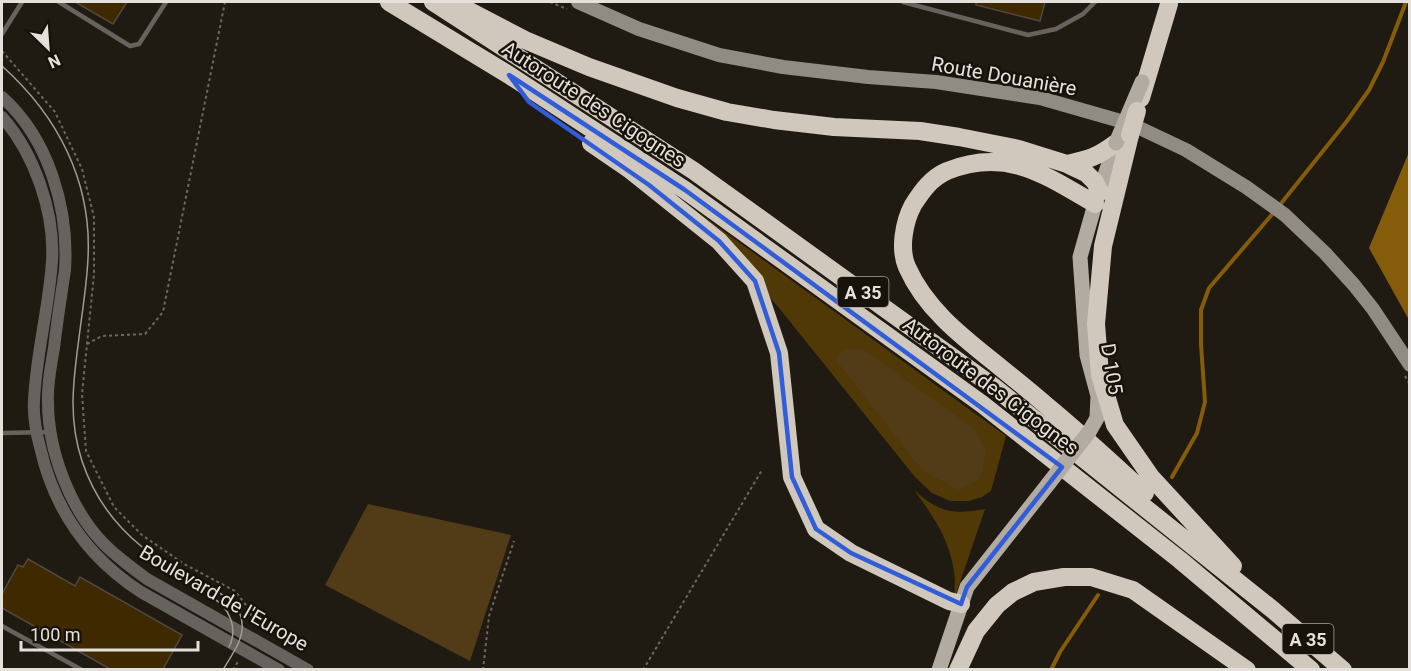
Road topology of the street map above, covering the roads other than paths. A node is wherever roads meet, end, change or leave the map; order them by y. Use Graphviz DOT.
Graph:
graph roads {
  1 [pos="22,2"];
  2 [pos="59,2"];
  3 [pos="166,2"];
  4 [pos="389,2"];
  5 [pos="433,2"];
  6 [pos="452,2"];
  7 [pos="903,2"];
  8 [pos="1095,2"];
  9 [pos="1169,3"];
  10 [pos="574,6"];
  11 [pos="2,34"];
  12 [pos="509,75"];
  13 [pos="2,97"];
  14 [pos="2,117"];
  15 [pos="1123,139"];
  16 [pos="1067,164"];
  17 [pos="1097,198"];
  18 [pos="1410,364"];
  19 [pos="50,432"];
  20 [pos="2,433"];
  21 [pos="36,433"];
  22 [pos="961,604"];
  23 [pos="1273,610"];
  24 [pos="2,626"];
  25 [pos="82,669"];
  26 [pos="279,669"];
  27 [pos="308,669"];
  28 [pos="939,669"];
  29 [pos="958,669"];
  30 [pos="1247,669"];
  31 [pos="1311,669"];
  32 [pos="1342,669"];
  1 -- 11 [label="lane"];
  2 -- 3 [label="lane"];
  4 -- 12 [label="highway, Autoroute des Cigognes / A 35"];
  5 -- 23 [label="highway, Autoroute des Cigognes / A 35"];
  6 -- 16 [label="highway"];
  7 -- 8 [label="lane"];
  9 -- 15 [label="main road, bridge"];
  9 -- 15 [label="highway, bridge"];
  10 -- 18 [label="main road, Route Douanière"];
  12 -- 22 [label="highway"];
  12 -- 31 [label="highway, Autoroute des Cigognes / A 35"];
  13 -- 19 [label="street, Boulevard de l'Europe"];
  14 -- 21 [label="street, Boulevard de l'Europe"];
  15 -- 16 [label="highway"];
  15 -- 17 [label="main road"];
  15 -- 23 [label="highway"];
  16 -- 17 [label="highway"];
  17 -- 22 [label="main road, D 105, bridge"];
  17 -- 23 [label="highway"];
  19 -- 21 [label="lane"];
  19 -- 27 [label="street, Boulevard de l'Europe"];
  20 -- 21 [label="lane"];
  21 -- 26 [label="street, Boulevard de l'Europe"];
  22 -- 28 [label="main road, D 105"];
  23 -- 32 [label="highway, Autoroute des Cigognes / A 35"];
  24 -- 25 [label="lane"];
  29 -- 30 [label="highway"];
}
